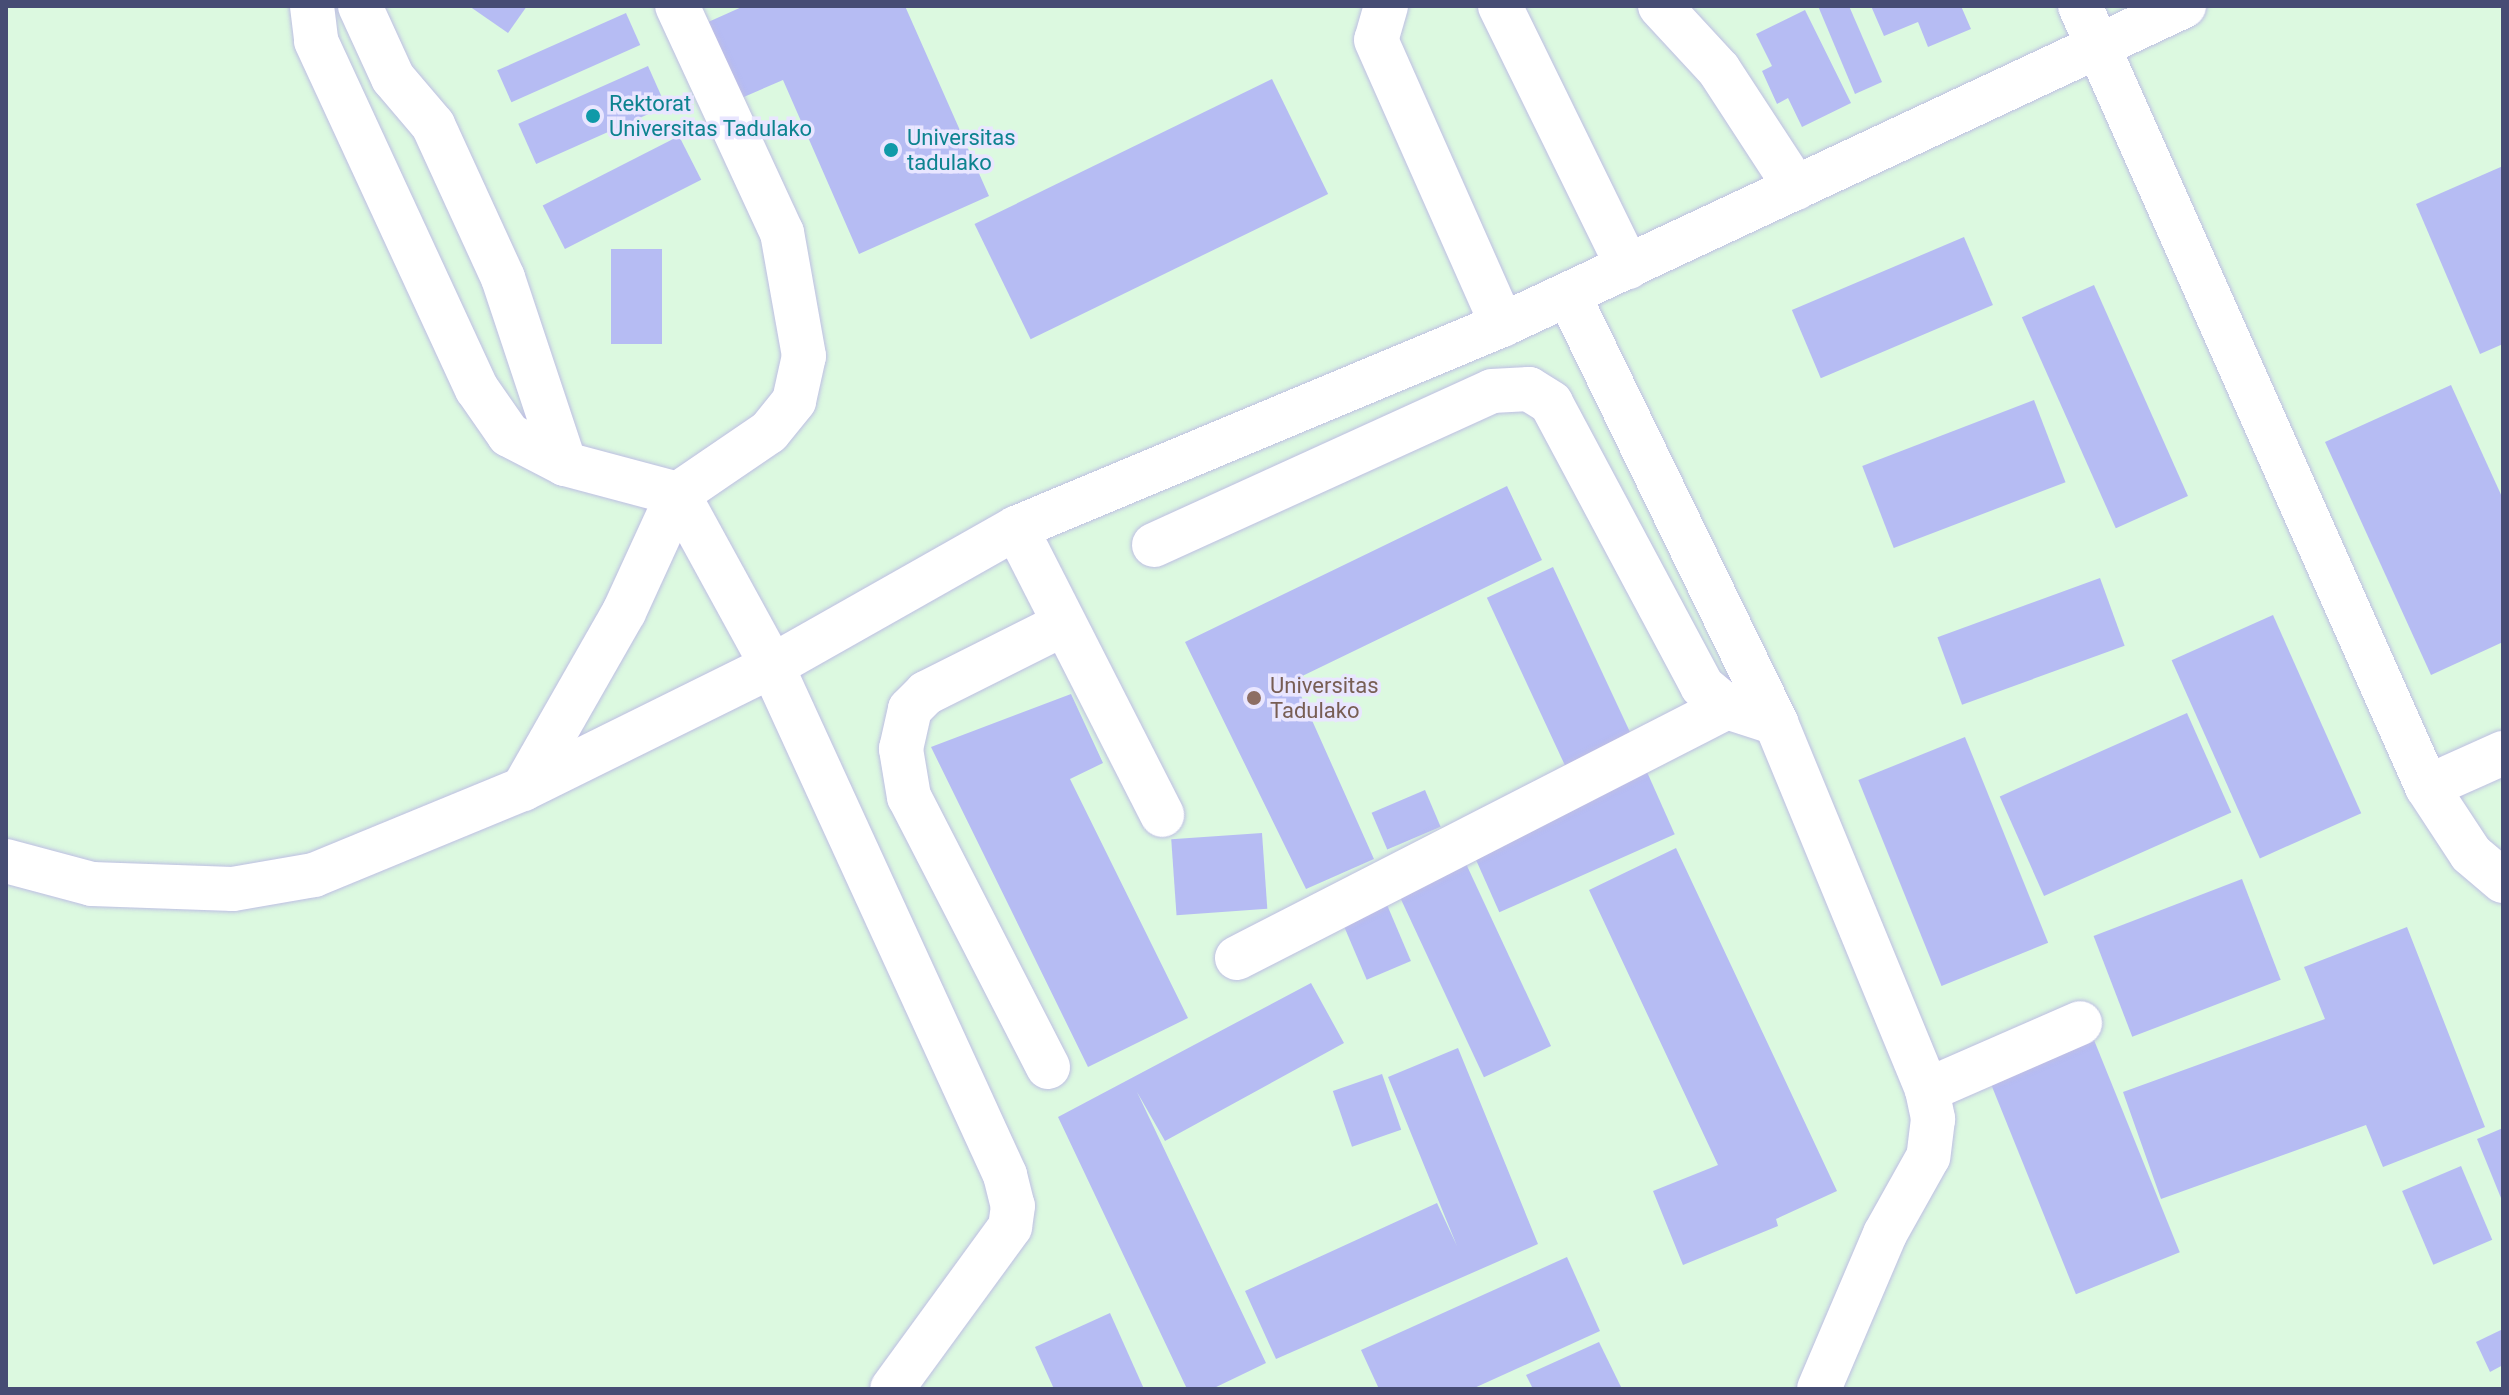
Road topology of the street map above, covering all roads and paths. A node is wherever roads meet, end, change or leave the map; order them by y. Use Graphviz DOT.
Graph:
graph roads {
  1 [pos="312,6"];
  2 [pos="360,6"];
  3 [pos="677,6"];
  4 [pos="1386,6"];
  5 [pos="1500,6"];
  6 [pos="1660,6"];
  7 [pos="2080,6"];
  8 [pos="2184,6"];
  9 [pos="2096,48"];
  10 [pos="1796,188"];
  11 [pos="1628,267"];
  12 [pos="1568,294"];
  13 [pos="1502,325"];
  14 [pos="565,464"];
  15 [pos="678,494"];
  16 [pos="1016,528"];
  17 [pos="1154,545"];
  18 [pos="1064,624"];
  19 [pos="772,666"];
  20 [pos="1727,707"];
  21 [pos="1776,723"];
  22 [pos="2503,753"];
  23 [pos="2427,787"];
  24 [pos="523,789"];
  25 [pos="1162,815"];
  26 [pos="6,861"];
  27 [pos="2503,881"];
  28 [pos="1237,958"];
  29 [pos="2080,1023"];
  30 [pos="1048,1067"];
  31 [pos="1927,1090"];
  32 [pos="892,1389"];
  33 [pos="1819,1389"];
  1 -- 14 [label="lane"];
  2 -- 14 [label="lane"];
  3 -- 15 [label="lane"];
  4 -- 13 [label="lane"];
  5 -- 11 [label="lane"];
  6 -- 10 [label="lane"];
  7 -- 9 [label="lane"];
  8 -- 9 [label="lane"];
  9 -- 10 [label="lane"];
  9 -- 23 [label="lane"];
  10 -- 11 [label="lane"];
  11 -- 12 [label="lane"];
  12 -- 13 [label="lane"];
  12 -- 21 [label="lane"];
  13 -- 16 [label="lane"];
  14 -- 15 [label="lane"];
  15 -- 19 [label="lane"];
  15 -- 24 [label="lane"];
  16 -- 18 [label="lane"];
  16 -- 19 [label="lane"];
  17 -- 20 [label="lane"];
  18 -- 25 [label="lane"];
  18 -- 30 [label="lane"];
  19 -- 24 [label="lane"];
  19 -- 32 [label="lane"];
  20 -- 21 [label="lane"];
  20 -- 28 [label="lane"];
  21 -- 31 [label="lane"];
  22 -- 23 [label="lane"];
  23 -- 27 [label="lane"];
  24 -- 26 [label="lane"];
  29 -- 31 [label="lane"];
  31 -- 33 [label="lane"];
}
